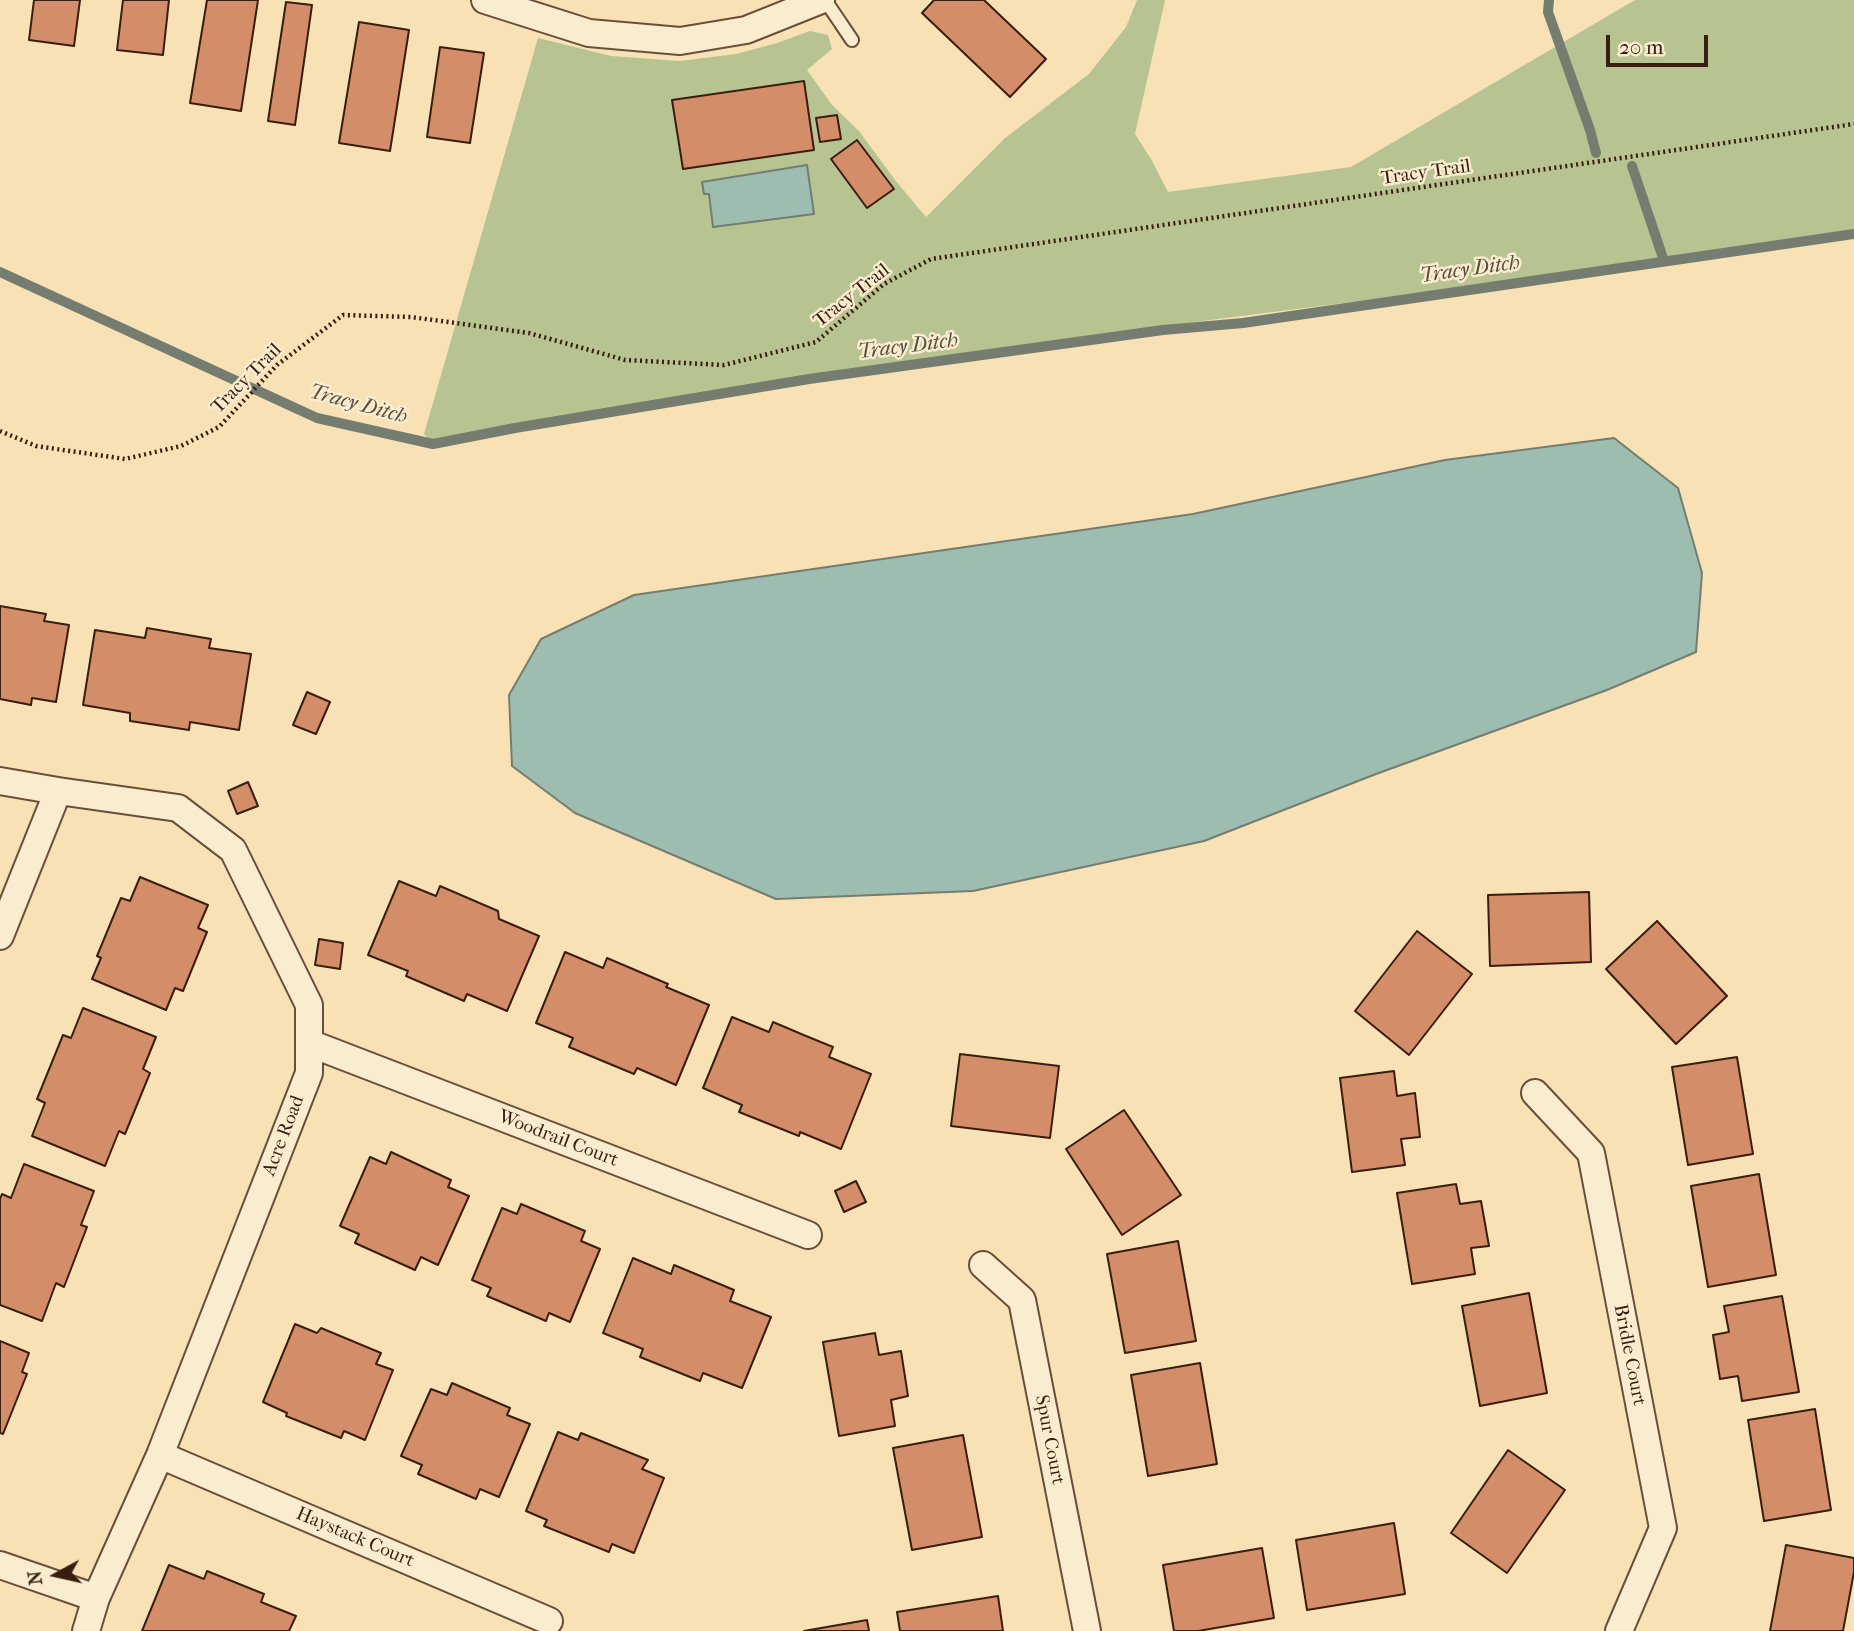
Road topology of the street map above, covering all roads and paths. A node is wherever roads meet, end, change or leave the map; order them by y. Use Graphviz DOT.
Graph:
graph roads {
  1 [pos="485,0"];
  2 [pos="823,0"];
  3 [pos="852,40"];
  4 [pos="1854,124"];
  5 [pos="0,431"];
  6 [pos="0,781"];
  7 [pos="58,791"];
  8 [pos="0,936"];
  9 [pos="309,1043"];
  10 [pos="1535,1093"];
  11 [pos="808,1235"];
  12 [pos="983,1265"];
  13 [pos="160,1455"];
  14 [pos="0,1565"];
  15 [pos="96,1598"];
  16 [pos="549,1621"];
  17 [pos="86,1631"];
  18 [pos="1087,1631"];
  19 [pos="1619,1631"];
  1 -- 2 [label="street"];
  2 -- 3 [label="lane"];
  4 -- 5 [label="path, Tracy Trail"];
  6 -- 7 [label="street, Acre Road"];
  7 -- 8 [label="street"];
  7 -- 9 [label="street, Acre Road"];
  9 -- 11 [label="street, Woodrail Court"];
  9 -- 13 [label="street, Acre Road"];
  10 -- 19 [label="street, Bridle Court"];
  12 -- 18 [label="street, Spur Court"];
  13 -- 15 [label="street, Acre Road"];
  13 -- 16 [label="street, Haystack Court"];
  14 -- 15 [label="street"];
  15 -- 17 [label="street, Acre Road"];
}
